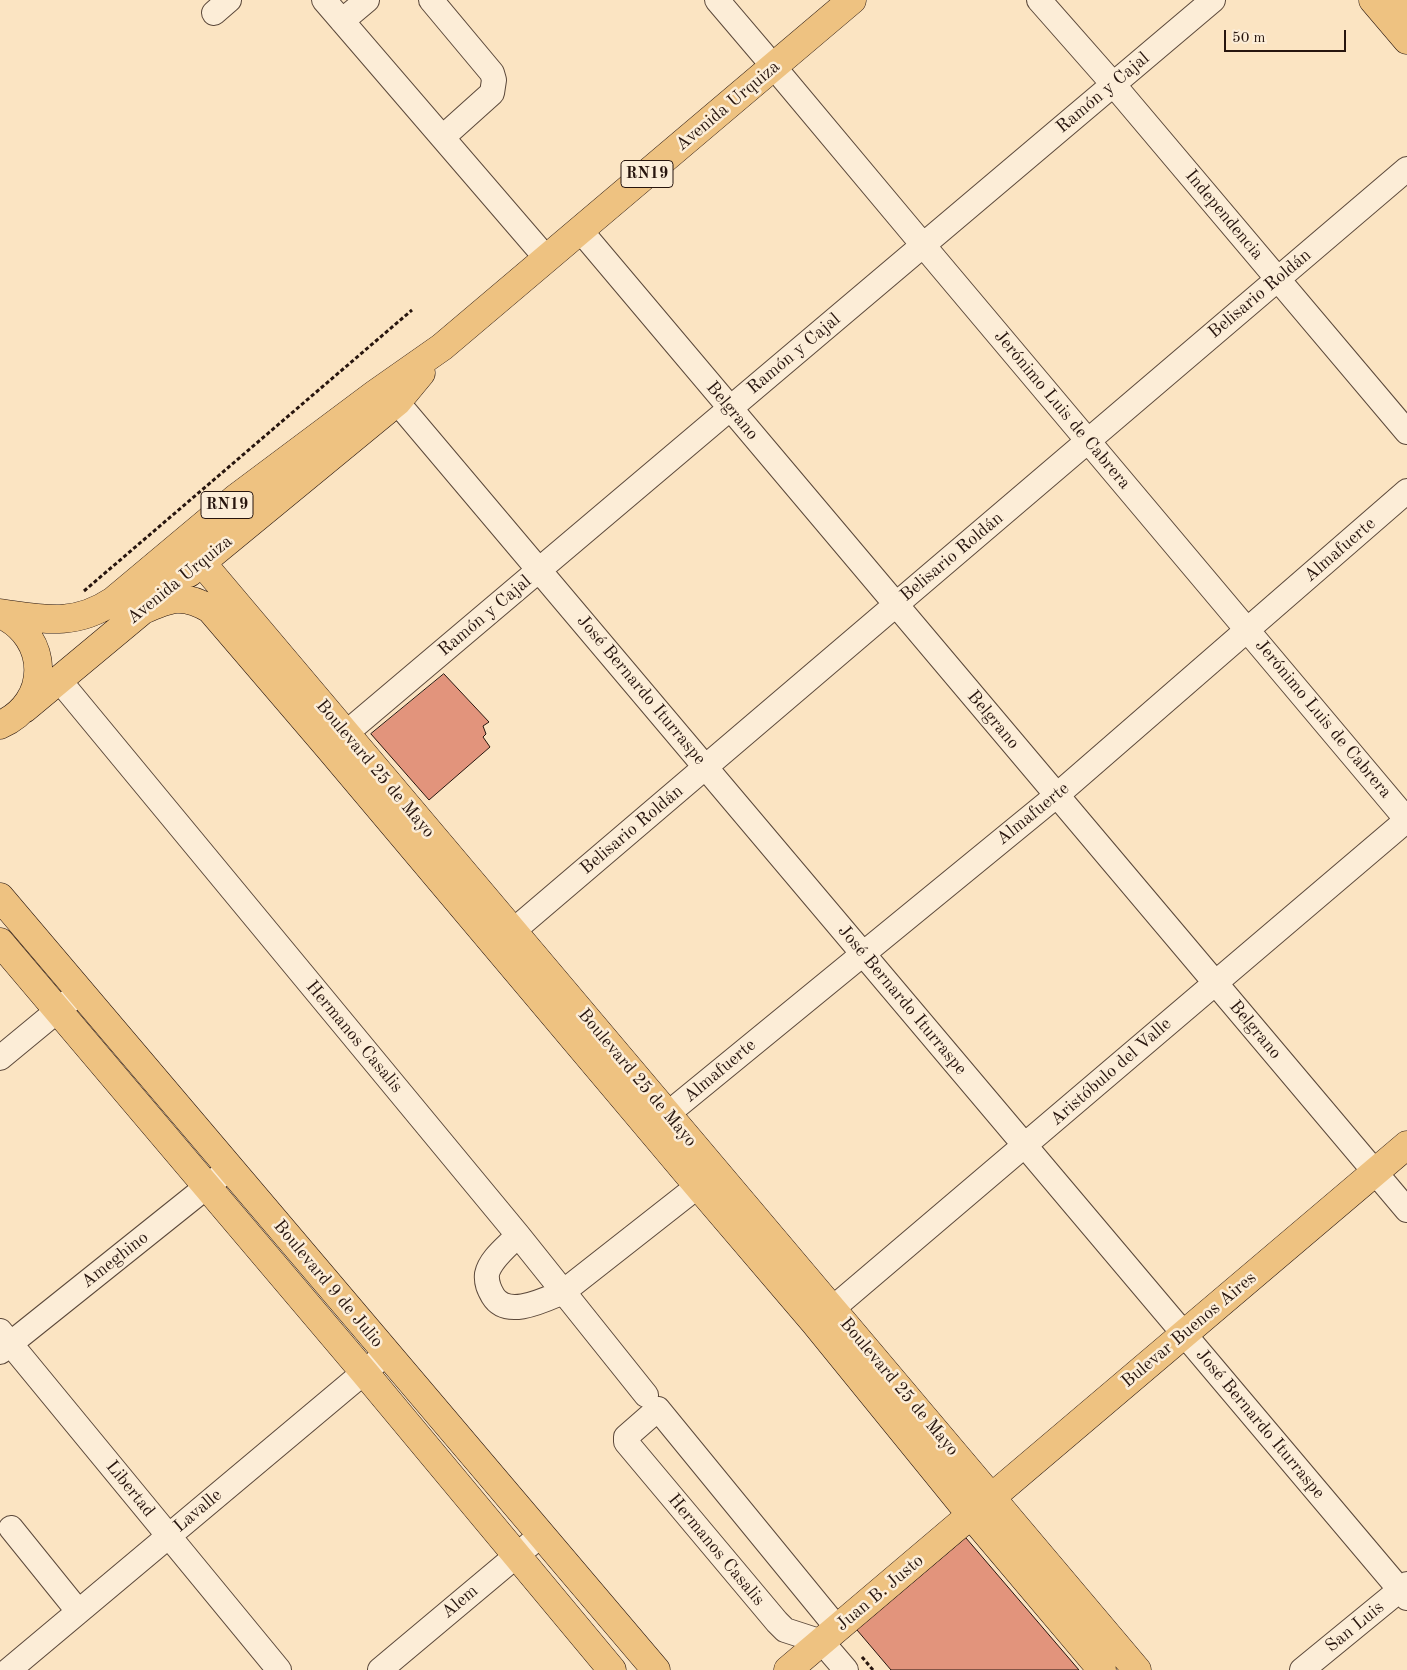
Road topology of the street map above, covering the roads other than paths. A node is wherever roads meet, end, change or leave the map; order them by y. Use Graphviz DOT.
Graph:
graph roads {
  1 [pos="324,0"];
  2 [pos="367,0"];
  3 [pos="432,0"];
  4 [pos="717,0"];
  5 [pos="852,0"];
  6 [pos="1040,0"];
  7 [pos="1212,0"];
  8 [pos="1373,0"];
  9 [pos="1400,0"];
  10 [pos="1407,8"];
  11 [pos="342,21"];
  12 [pos="1407,40"];
  13 [pos="774,67"];
  14 [pos="1113,84"];
  15 [pos="443,137"];
  16 [pos="1407,169"];
  17 [pos="580,230"];
  18 [pos="923,245"];
  19 [pos="547,259"];
  20 [pos="1278,279"];
  21 [pos="442,347"];
  22 [pos="396,402"];
  23 [pos="730,408"];
  24 [pos="1407,432"];
  25 [pos="1088,441"];
  26 [pos="1407,491"];
  27 [pos="202,562"];
  28 [pos="539,570"];
  29 [pos="113,601"];
  30 [pos="896,605"];
  31 [pos="141,611"];
  32 [pos="0,614"];
  33 [pos="1248,630"];
  34 [pos="59,680"];
  35 [pos="10,720"];
  36 [pos="337,741"];
  37 [pos="706,767"];
  38 [pos="1056,796"];
  39 [pos="1407,820"];
  40 [pos="0,897"];
  41 [pos="504,938"];
  42 [pos="0,942"];
  43 [pos="863,953"];
  44 [pos="1215,983"];
  45 [pos="80,992"];
  46 [pos="57,1012"];
  47 [pos="0,1058"];
  48 [pos="659,1121"];
  49 [pos="1407,1144"];
  50 [pos="1026,1146"];
  51 [pos="230,1168"];
  52 [pos="1375,1172"];
  53 [pos="698,1186"];
  54 [pos="207,1187"];
  55 [pos="1407,1210"];
  56 [pos="518,1235"];
  57 [pos="563,1292"];
  58 [pos="824,1316"];
  59 [pos="1185,1334"];
  60 [pos="3,1342"];
  61 [pos="387,1353"];
  62 [pos="364,1372"];
  63 [pos="652,1402"];
  64 [pos="992,1498"];
  65 [pos="971,1515"];
  66 [pos="10,1528"];
  67 [pos="541,1535"];
  68 [pos="168,1536"];
  69 [pos="516,1555"];
  70 [pos="1405,1590"];
  71 [pos="78,1611"];
  72 [pos="1097,1622"];
  73 [pos="830,1635"];
  74 [pos="1076,1639"];
  75 [pos="9,1670"];
  76 [pos="278,1670"];
  77 [pos="380,1670"];
  78 [pos="612,1670"];
  79 [pos="656,1670"];
  80 [pos="788,1670"];
  81 [pos="846,1670"];
  82 [pos="1102,1670"];
  83 [pos="1137,1670"];
  84 [pos="1302,1670"];
  1 -- 11 [label="street"];
  2 -- 11 [label="street"];
  3 -- 15 [label="street"];
  4 -- 13 [label="street, Jerónimo Luis de Cabrera"];
  5 -- 13 [label="main road, Avenida Urquiza / RN19"];
  6 -- 14 [label="street, Independencia"];
  7 -- 14 [label="street, Ramón y Cajal"];
  8 -- 12 [label="main road"];
  9 -- 10 [label="main road"];
  11 -- 15 [label="street"];
  13 -- 17 [label="main road, Avenida Urquiza / RN19"];
  13 -- 18 [label="street, Jerónimo Luis de Cabrera"];
  14 -- 18 [label="street, Ramón y Cajal"];
  14 -- 20 [label="street, Independencia"];
  15 -- 19 [label="street"];
  16 -- 20 [label="street, Belisario Roldán"];
  17 -- 19 [label="main road, Avenida Urquiza / RN19"];
  17 -- 23 [label="street, Belgrano"];
  18 -- 23 [label="street, Ramón y Cajal"];
  18 -- 25 [label="street, Jerónimo Luis de Cabrera"];
  19 -- 21 [label="main road, Avenida Urquiza / RN19"];
  20 -- 24 [label="street, Independencia"];
  20 -- 25 [label="street, Belisario Roldán"];
  21 -- 22 [label="main road, Avenida Urquiza / RN19"];
  21 -- 29 [label="main road, Avenida Urquiza / RN19"];
  22 -- 27 [label="main road, Avenida Urquiza / RN19"];
  22 -- 28 [label="street, José Bernardo Iturraspe"];
  23 -- 28 [label="street, Ramón y Cajal"];
  23 -- 30 [label="street, Belgrano"];
  25 -- 30 [label="street, Belisario Roldán"];
  25 -- 33 [label="street, Jerónimo Luis de Cabrera"];
  26 -- 33 [label="street, Almafuerte"];
  27 -- 29 [label="main road"];
  27 -- 31 [label="main road, Avenida Urquiza / RN19"];
  27 -- 36 [label="main road, Boulevard 25 de Mayo"];
  28 -- 36 [label="street, Ramón y Cajal"];
  28 -- 37 [label="street, José Bernardo Iturraspe"];
  29 -- 32 [label="main road, Avenida Urquiza / RN19"];
  30 -- 37 [label="street, Belisario Roldán"];
  30 -- 38 [label="street, Belgrano"];
  31 -- 34 [label="main road, Avenida Urquiza / RN19"];
  31 -- 36 [label="main road, Boulevard 25 de Mayo"];
  32 -- 35 [label="main road, RN19"];
  33 -- 38 [label="street, Almafuerte"];
  33 -- 39 [label="street, Jerónimo Luis de Cabrera"];
  34 -- 35 [label="main road, Avenida Urquiza / RN19"];
  34 -- 56 [label="street, Hermanos Casalis"];
  36 -- 41 [label="main road, Boulevard 25 de Mayo"];
  37 -- 41 [label="street, Belisario Roldán"];
  37 -- 43 [label="street, José Bernardo Iturraspe"];
  38 -- 43 [label="street, Almafuerte"];
  38 -- 44 [label="street, Belgrano"];
  39 -- 44 [label="street, Aristóbulo del Valle"];
  40 -- 45 [label="main road, Boulevard 9 de Julio"];
  41 -- 48 [label="main road, Boulevard 25 de Mayo"];
  42 -- 46 [label="main road, Boulevard 9 de Julio"];
  43 -- 48 [label="street, Almafuerte"];
  43 -- 50 [label="street, José Bernardo Iturraspe"];
  44 -- 50 [label="street, Aristóbulo del Valle"];
  44 -- 52 [label="street, Belgrano"];
  45 -- 46 [label="street"];
  45 -- 51 [label="main road, Boulevard 9 de Julio"];
  46 -- 47 [label="street"];
  46 -- 54 [label="main road, Boulevard 9 de Julio"];
  48 -- 53 [label="main road, Boulevard 25 de Mayo"];
  48 -- 58 [label="main road, Boulevard 25 de Mayo"];
  49 -- 52 [label="main road, Bulevar Buenos Aires"];
  50 -- 58 [label="street, Aristóbulo del Valle"];
  50 -- 59 [label="street, José Bernardo Iturraspe"];
  51 -- 54 [label="street, Ameghino"];
  51 -- 61 [label="main road, Boulevard 9 de Julio"];
  52 -- 55 [label="street, Belgrano"];
  52 -- 59 [label="main road, Bulevar Buenos Aires"];
  53 -- 57 [label="street"];
  53 -- 58 [label="main road, Boulevard 25 de Mayo"];
  54 -- 60 [label="street, Ameghino"];
  54 -- 62 [label="main road, Boulevard 9 de Julio"];
  56 -- 57 [label="street, Hermanos Casalis"];
  56 -- 57 [label="street"];
  57 -- 63 [label="street, Hermanos Casalis"];
  58 -- 64 [label="main road, Boulevard 25 de Mayo"];
  58 -- 65 [label="main road, Boulevard 25 de Mayo"];
  59 -- 64 [label="main road, Bulevar Buenos Aires"];
  59 -- 70 [label="street, José Bernardo Iturraspe"];
  60 -- 68 [label="street, Libertad"];
  61 -- 62 [label="street, Lavalle"];
  61 -- 67 [label="main road, Boulevard 9 de Julio"];
  62 -- 68 [label="street, Lavalle"];
  62 -- 69 [label="main road, Boulevard 9 de Julio"];
  63 -- 73 [label="street, Hermanos Casalis"];
  63 -- 73 [label="street, Hermanos Casalis"];
  64 -- 65 [label="main road, Bulevar Buenos Aires"];
  64 -- 72 [label="main road, Boulevard 25 de Mayo"];
  65 -- 73 [label="main road, Juan B. Justo"];
  65 -- 74 [label="main road, Boulevard 25 de Mayo"];
  66 -- 71 [label="street"];
  67 -- 69 [label="street, Alem"];
  67 -- 79 [label="main road, Boulevard 9 de Julio"];
  68 -- 71 [label="street, Lavalle"];
  68 -- 76 [label="street, Libertad"];
  69 -- 77 [label="street, Alem"];
  69 -- 78 [label="main road, Boulevard 9 de Julio"];
  70 -- 84 [label="street, San Luis"];
  71 -- 75 [label="street, Lavalle"];
  72 -- 74 [label="street"];
  72 -- 83 [label="main road, Boulevard 25 de Mayo"];
  73 -- 80 [label="main road, Juan B. Justo"];
  73 -- 81 [label="street"];
  74 -- 82 [label="main road, Boulevard 25 de Mayo"];
}
